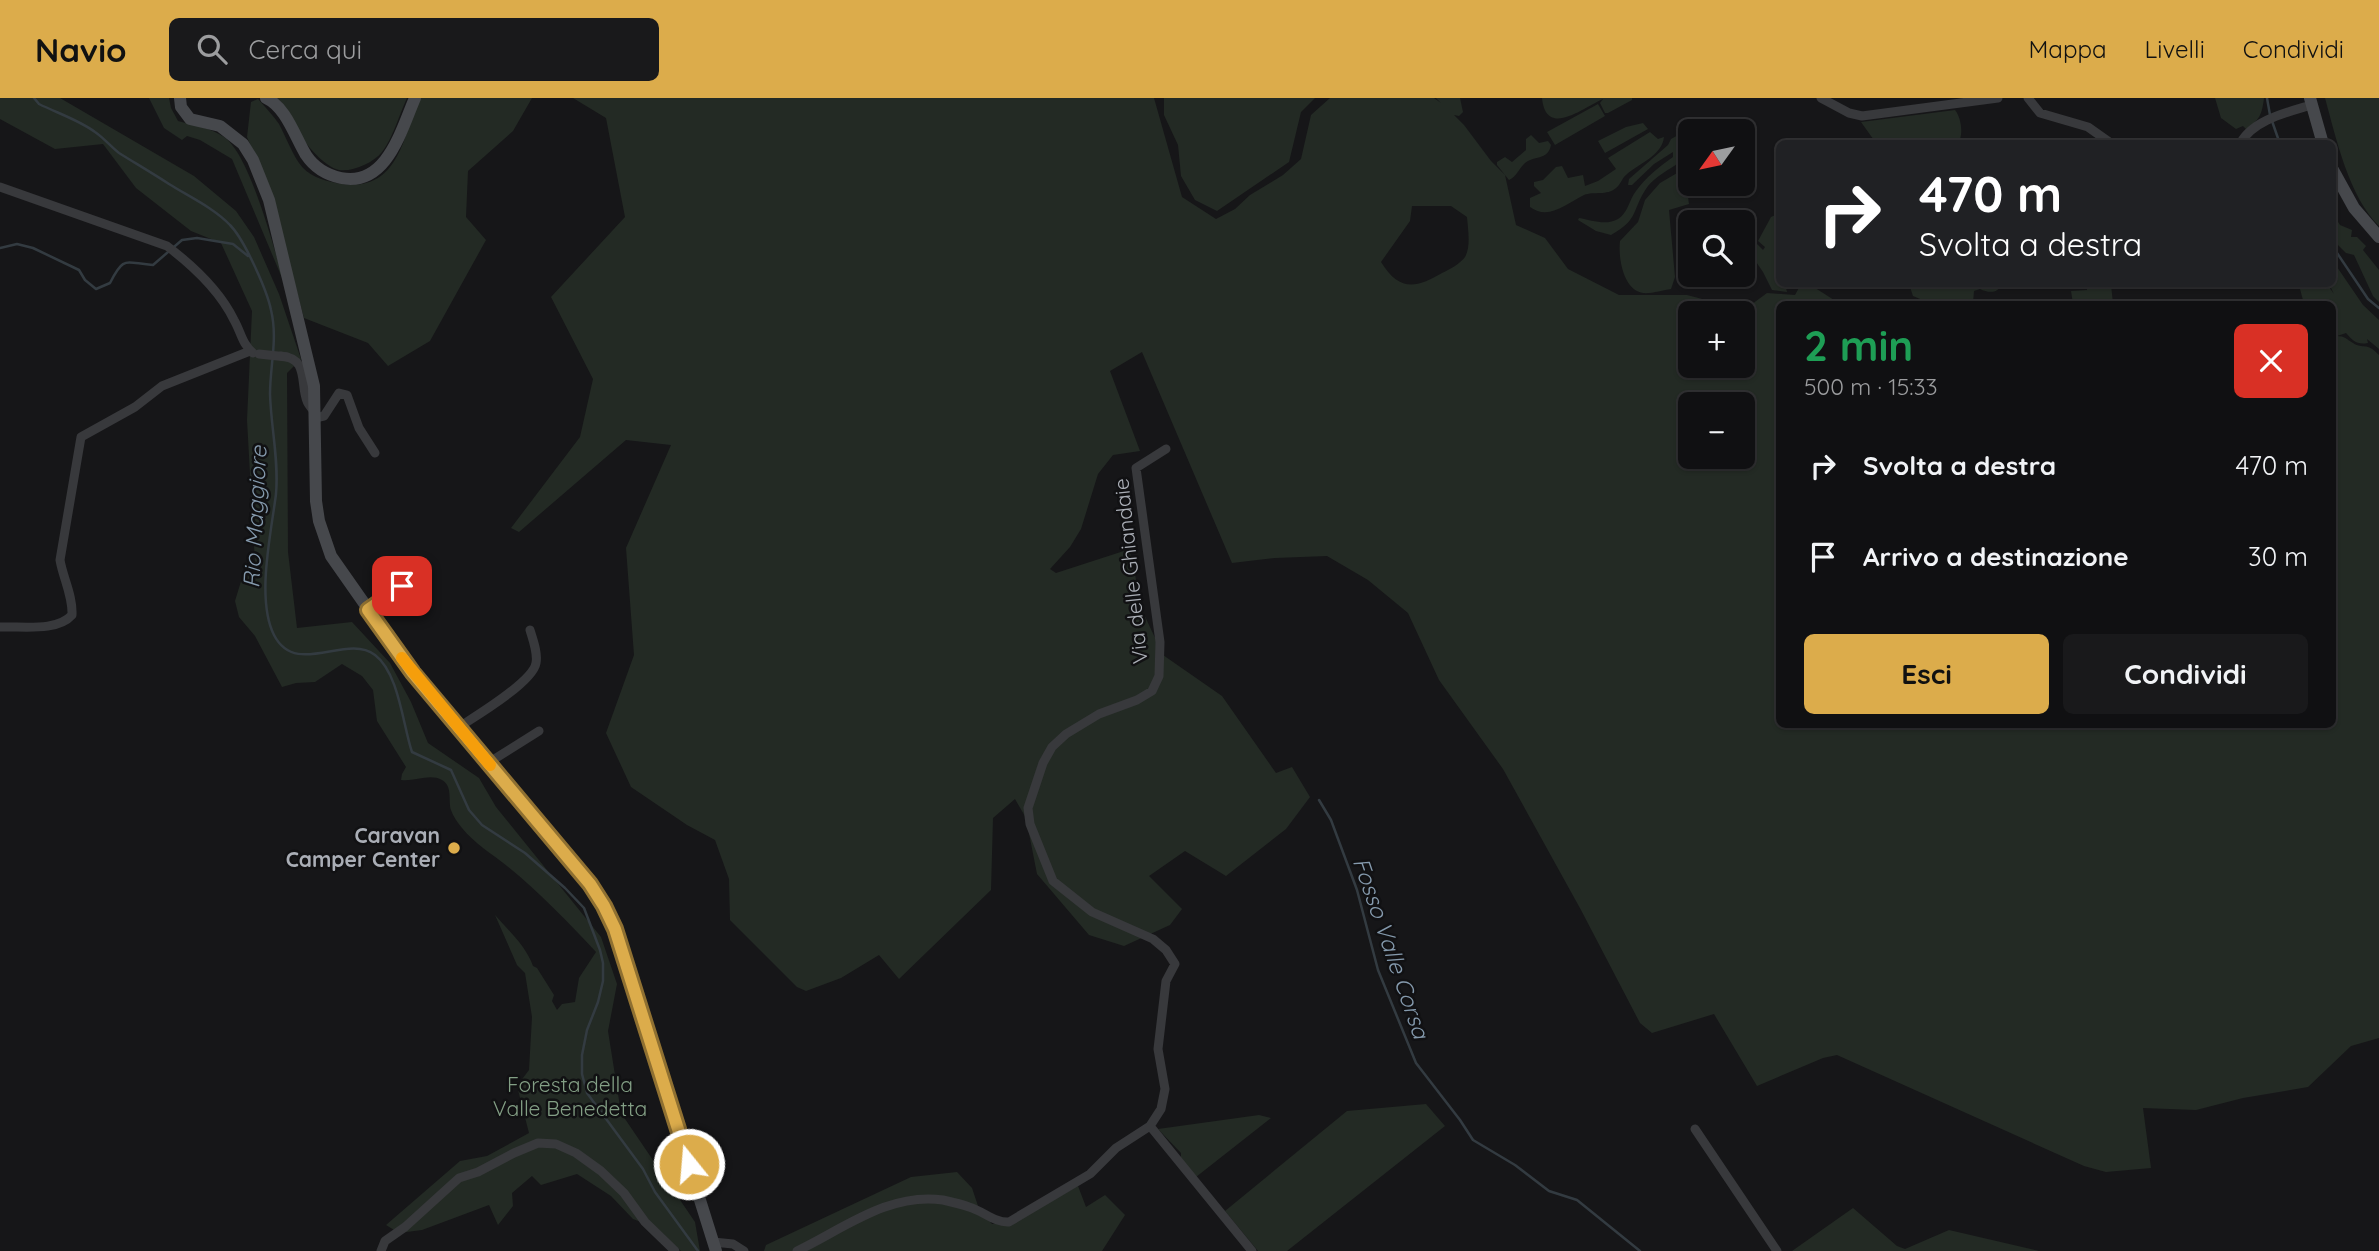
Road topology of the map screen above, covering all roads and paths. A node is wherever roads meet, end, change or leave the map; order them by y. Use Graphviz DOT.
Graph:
graph roads {
  1 [pos="180,98"];
  2 [pos="266,98"];
  3 [pos="415,98"];
  4 [pos="1821,98"];
  5 [pos="1998,98"];
  6 [pos="2028,98"];
  7 [pos="2311,102"];
  8 [pos="2106,140"];
  9 [pos="2242,140"];
  10 [pos="2322,140"];
  11 [pos="2336,175"];
  12 [pos="0,187"];
  13 [pos="2379,237"];
  14 [pos="255,353"];
  15 [pos="315,415"];
  16 [pos="1166,449"];
  17 [pos="375,453"];
  18 [pos="419,575"];
  19 [pos="368,610"];
  20 [pos="0,627"];
  21 [pos="530,630"];
  22 [pos="458,727"];
  23 [pos="539,731"];
  24 [pos="488,763"];
  25 [pos="1150,1126"];
  26 [pos="1695,1129"];
  27 [pos="817,1241"];
  28 [pos="715,1247"];
  29 [pos="381,1251"];
  30 [pos="675,1251"];
  31 [pos="744,1251"];
  32 [pos="797,1251"];
  33 [pos="825,1251"];
  34 [pos="1252,1251"];
  35 [pos="1777,1251"];
  1 -- 15 [label="main road"];
  2 -- 3 [label="main road"];
  4 -- 5 [label="street"];
  6 -- 8 [label="street"];
  7 -- 9 [label="street"];
  7 -- 10 [label="main road"];
  11 -- 13 [label="main road"];
  12 -- 14 [label="street"];
  14 -- 15 [label="street, bridge"];
  14 -- 20 [label="street"];
  15 -- 17 [label="street"];
  15 -- 19 [label="main road"];
  16 -- 25 [label="street, Via delle Ghiandaie"];
  18 -- 19 [label="street"];
  19 -- 22 [label="main road"];
  21 -- 22 [label="street"];
  22 -- 24 [label="main road"];
  23 -- 24 [label="street"];
  24 -- 28 [label="main road"];
  25 -- 27 [label="street"];
  25 -- 34 [label="street"];
  26 -- 35 [label="street"];
  27 -- 32 [label="street"];
  27 -- 33 [label="street"];
  28 -- 31 [label="street"];
  29 -- 30 [label="street"];
}
